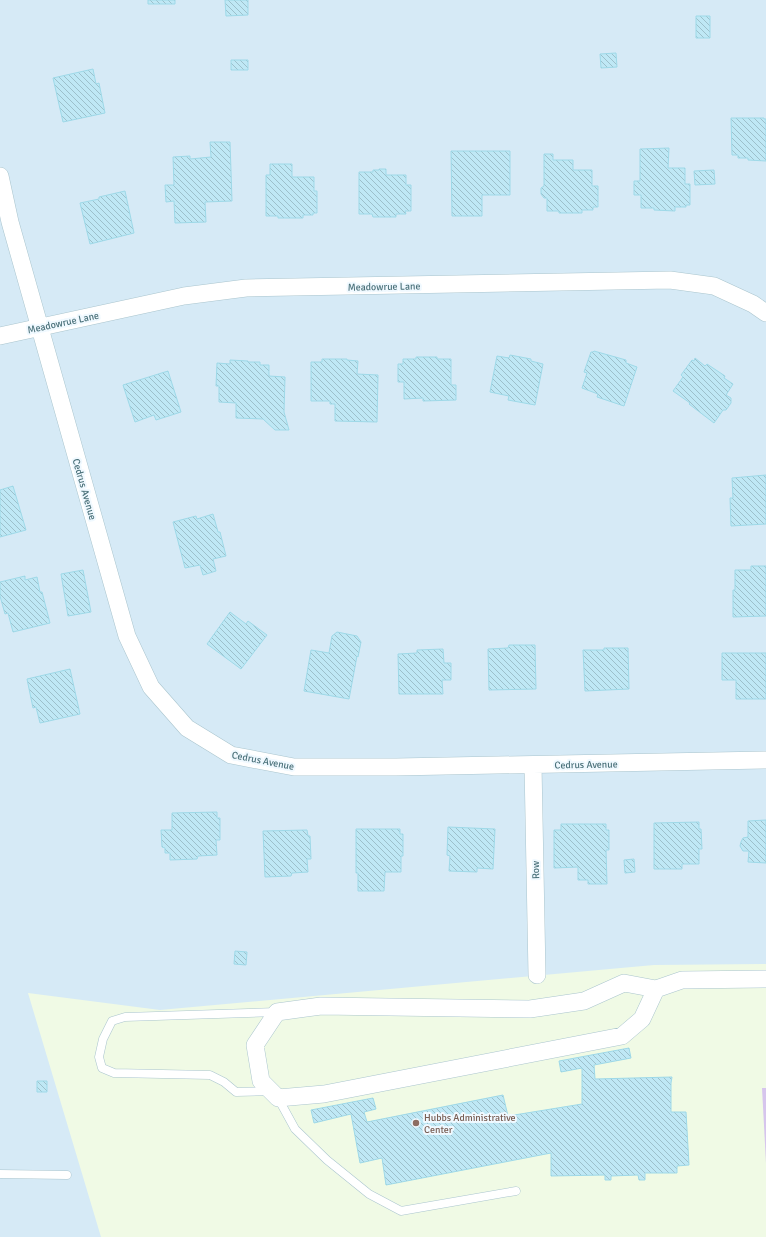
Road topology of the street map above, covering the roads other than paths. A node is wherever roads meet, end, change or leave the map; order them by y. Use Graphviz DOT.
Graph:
graph roads {
  1 [pos="0,176"];
  2 [pos="766,313"];
  3 [pos="40,328"];
  4 [pos="0,336"];
  5 [pos="766,760"];
  6 [pos="533,765"];
  7 [pos="537,975"];
  8 [pos="766,979"];
  9 [pos="656,989"];
  10 [pos="277,1012"];
  11 [pos="274,1095"];
  12 [pos="0,1174"];
  13 [pos="67,1175"];
  14 [pos="516,1191"];
  1 -- 3 [label="street, Cedrus Avenue"];
  2 -- 3 [label="street, Meadowrue Lane"];
  3 -- 4 [label="street, Meadowrue Lane"];
  3 -- 6 [label="street, Cedrus Avenue"];
  5 -- 6 [label="street, Cedrus Avenue"];
  6 -- 7 [label="street, Row"];
  8 -- 9 [label="street"];
  9 -- 10 [label="street"];
  9 -- 11 [label="street"];
  10 -- 11 [label="street"];
  10 -- 11 [label="lane"];
  11 -- 14 [label="lane"];
  12 -- 13 [label="lane"];
}
